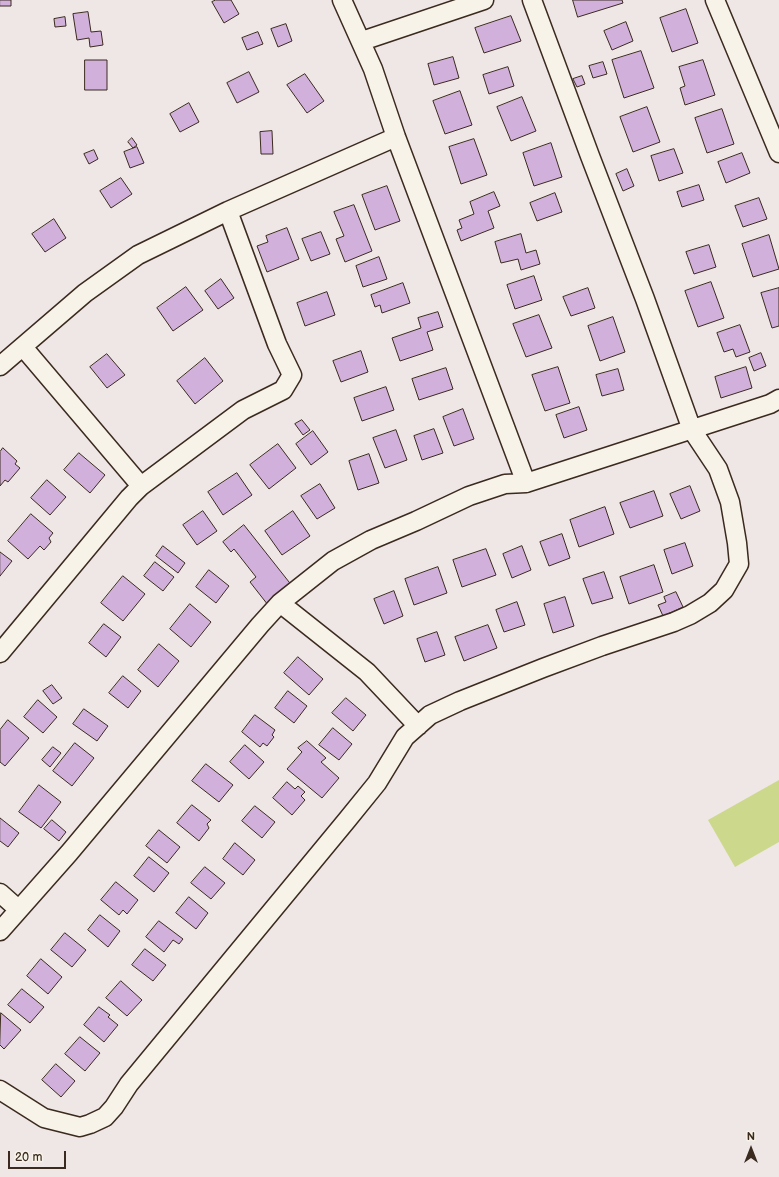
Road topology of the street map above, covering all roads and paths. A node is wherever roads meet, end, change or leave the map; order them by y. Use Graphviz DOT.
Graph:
graph roads {
  1 [pos="342,0"];
  2 [pos="484,0"];
  3 [pos="532,0"];
  4 [pos="715,0"];
  5 [pos="362,41"];
  6 [pos="396,137"];
  7 [pos="779,153"];
  8 [pos="228,211"];
  9 [pos="24,347"];
  10 [pos="0,366"];
  11 [pos="779,399"];
  12 [pos="692,430"];
  13 [pos="526,483"];
  14 [pos="141,486"];
  15 [pos="280,602"];
  16 [pos="0,653"];
  17 [pos="418,726"];
  18 [pos="0,893"];
  19 [pos="18,909"];
  20 [pos="0,931"];
  21 [pos="0,1090"];
  1 -- 5 [label="street"];
  2 -- 5 [label="street"];
  3 -- 12 [label="street"];
  4 -- 7 [label="street"];
  5 -- 6 [label="street"];
  6 -- 8 [label="street"];
  6 -- 13 [label="street"];
  8 -- 9 [label="street"];
  8 -- 14 [label="street"];
  9 -- 10 [label="street"];
  9 -- 14 [label="street"];
  11 -- 12 [label="street"];
  12 -- 13 [label="street"];
  12 -- 17 [label="street"];
  13 -- 15 [label="street"];
  14 -- 16 [label="street"];
  15 -- 17 [label="street"];
  15 -- 19 [label="street"];
  17 -- 21 [label="street"];
  18 -- 19 [label="street"];
  19 -- 20 [label="street"];
}
